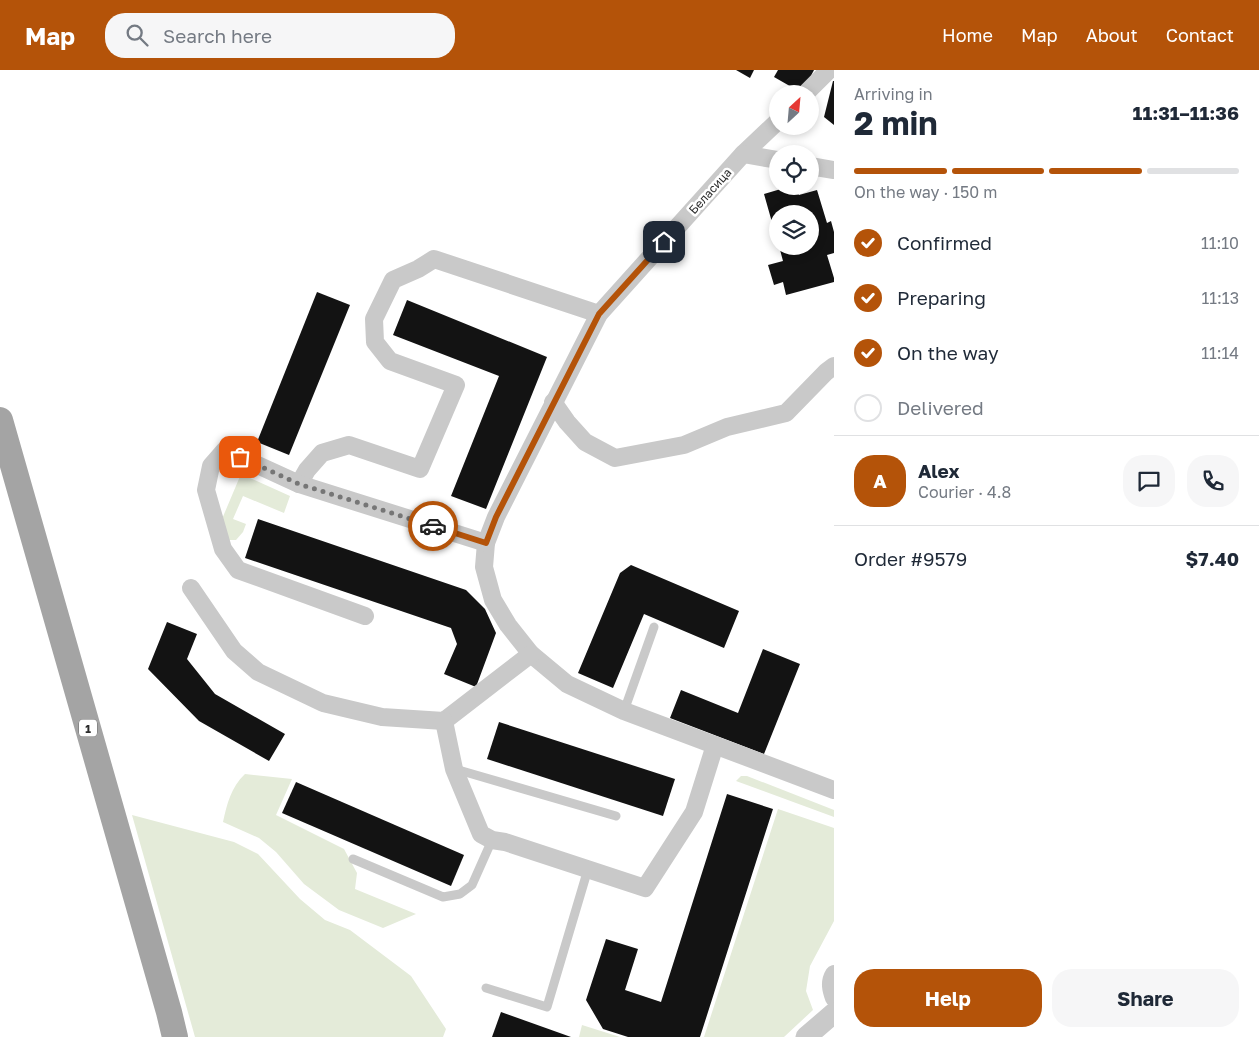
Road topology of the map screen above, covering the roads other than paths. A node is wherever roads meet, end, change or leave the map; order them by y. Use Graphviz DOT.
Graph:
graph roads {
  1 [pos="829,70"];
  2 [pos="814,85"];
  3 [pos="769,129"];
  4 [pos="743,154"];
  5 [pos="769,158"];
  6 [pos="819,168"];
  7 [pos="834,170"];
  8 [pos="599,314"];
  9 [pos="834,366"];
  10 [pos="554,402"];
  11 [pos="0,420"];
  12 [pos="299,484"];
  13 [pos="486,543"];
  14 [pos="191,588"];
  15 [pos="365,616"];
  16 [pos="654,627"];
  17 [pos="531,654"];
  18 [pos="624,711"];
  19 [pos="444,721"];
  20 [pos="715,745"];
  21 [pos="454,769"];
  22 [pos="834,790"];
  23 [pos="616,816"];
  24 [pos="492,840"];
  25 [pos="354,859"];
  26 [pos="588,869"];
  27 [pos="834,974"];
  28 [pos="486,988"];
  29 [pos="834,998"];
  30 [pos="834,1013"];
  31 [pos="175,1037"];
  32 [pos="806,1037"];
  1 -- 2 [label="street"];
  3 -- 4 [label="street, Беласица"];
  4 -- 5 [label="street"];
  4 -- 8 [label="street, Беласица"];
  6 -- 7 [label="street"];
  8 -- 10 [label="street, Беласица"];
  8 -- 12 [label="street"];
  9 -- 10 [label="street"];
  10 -- 13 [label="street, Беласица"];
  11 -- 31 [label="main road, 1"];
  12 -- 13 [label="street"];
  12 -- 15 [label="street"];
  13 -- 17 [label="street, Беласица"];
  14 -- 19 [label="street"];
  16 -- 18 [label="lane"];
  17 -- 18 [label="street, Беласица"];
  17 -- 19 [label="street"];
  18 -- 20 [label="street, Беласица"];
  19 -- 21 [label="street"];
  20 -- 22 [label="street, Беласица"];
  20 -- 26 [label="street"];
  21 -- 23 [label="lane"];
  21 -- 24 [label="street"];
  24 -- 25 [label="lane"];
  24 -- 26 [label="street"];
  26 -- 28 [label="lane"];
  27 -- 29 [label="street"];
  30 -- 32 [label="street"];
}
